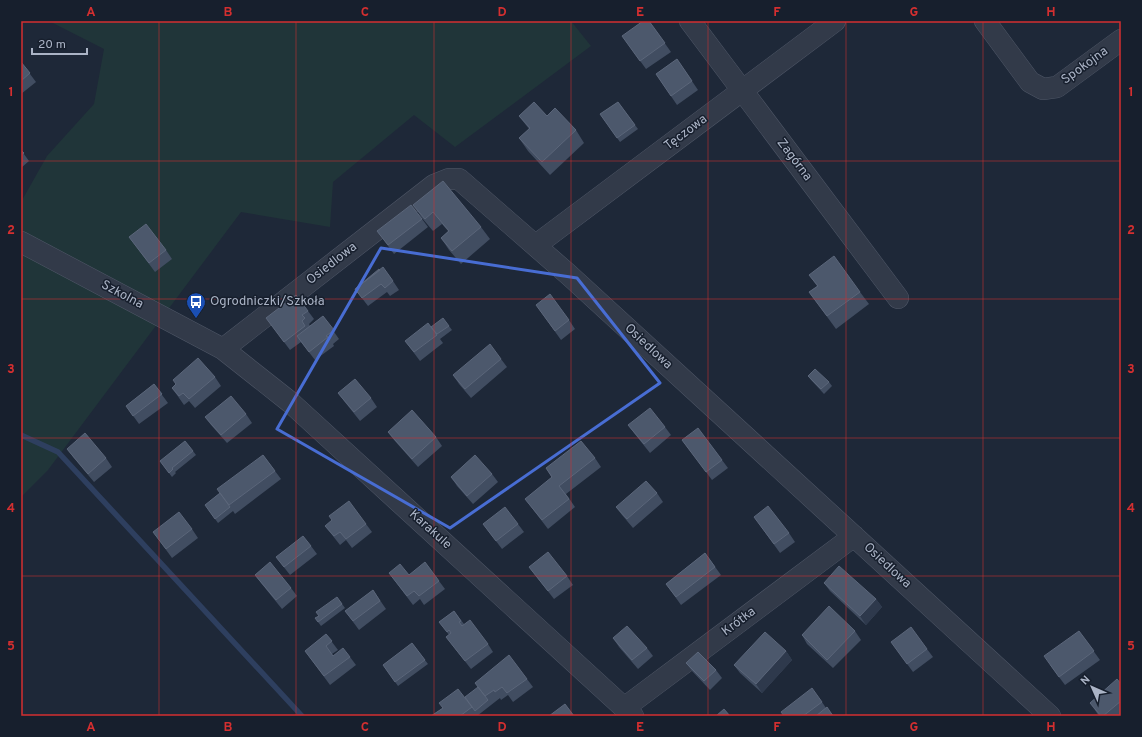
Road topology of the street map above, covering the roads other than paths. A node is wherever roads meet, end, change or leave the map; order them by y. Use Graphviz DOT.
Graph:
graph roads {
  1 [pos="690,21"];
  2 [pos="835,21"];
  3 [pos="985,21"];
  4 [pos="1121,40"];
  5 [pos="742,91"];
  6 [pos="21,242"];
  7 [pos="536,245"];
  8 [pos="898,298"];
  9 [pos="223,349"];
  10 [pos="854,536"];
  11 [pos="629,712"];
  12 [pos="1050,716"];
  1 -- 5 [label="street, Zagórna"];
  2 -- 5 [label="street, Tęczowa"];
  3 -- 4 [label="street, Spokojna"];
  5 -- 7 [label="street, Tęczowa"];
  5 -- 8 [label="street, Zagórna"];
  6 -- 9 [label="street, Szkolna"];
  7 -- 9 [label="street, Osiedlowa"];
  7 -- 10 [label="street, Osiedlowa"];
  9 -- 11 [label="street, Karakule"];
  10 -- 11 [label="street, Krótka"];
  10 -- 12 [label="street, Osiedlowa"];
}
